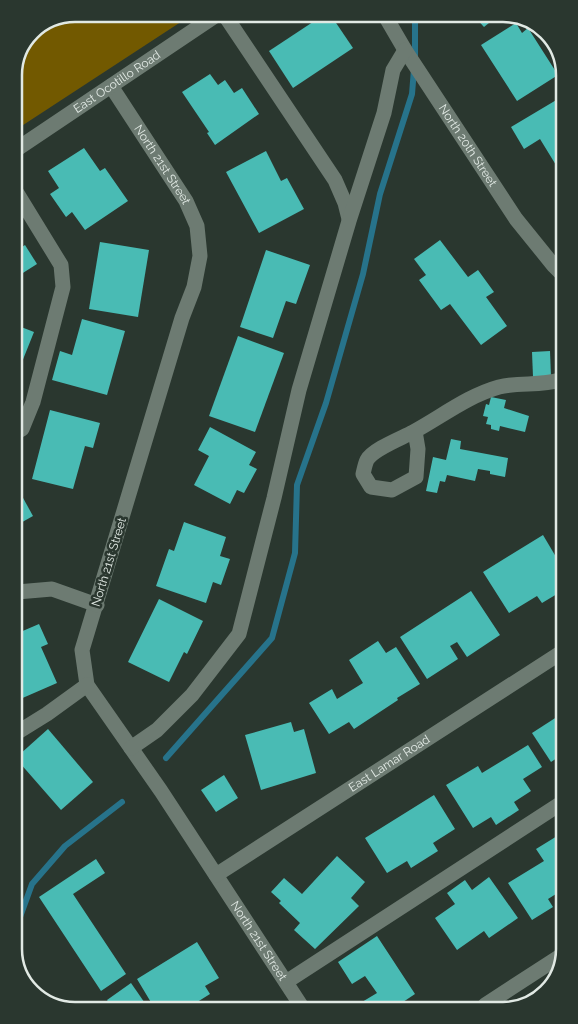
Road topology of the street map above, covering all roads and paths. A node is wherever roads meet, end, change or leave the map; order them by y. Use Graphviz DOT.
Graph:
graph roads {
  1 [pos="206,22"];
  2 [pos="230,22"];
  3 [pos="389,23"];
  4 [pos="405,50"];
  5 [pos="111,86"];
  6 [pos="23,145"];
  7 [pos="23,203"];
  8 [pos="349,221"];
  9 [pos="556,268"];
  10 [pos="556,381"];
  11 [pos="23,428"];
  12 [pos="415,431"];
  13 [pos="22,592"];
  14 [pos="97,605"];
  15 [pos="556,656"];
  16 [pos="87,685"];
  17 [pos="22,729"];
  18 [pos="131,748"];
  19 [pos="556,807"];
  20 [pos="216,875"];
  21 [pos="554,960"];
  22 [pos="286,982"];
  23 [pos="298,1002"];
  24 [pos="490,1002"];
  1 -- 5 [label="street, East Ocotillo Road"];
  2 -- 8 [label="street"];
  3 -- 4 [label="street, North 20th Street"];
  4 -- 8 [label="street"];
  4 -- 9 [label="street, North 20th Street"];
  5 -- 6 [label="street, East Ocotillo Road"];
  5 -- 14 [label="street, North 21st Street"];
  7 -- 11 [label="street"];
  8 -- 18 [label="street"];
  10 -- 12 [label="street"];
  13 -- 14 [label="street"];
  14 -- 16 [label="street, North 21st Street"];
  15 -- 20 [label="street, East Lamar Road"];
  16 -- 17 [label="street"];
  16 -- 18 [label="street, North 21st Street"];
  18 -- 20 [label="street, North 21st Street"];
  19 -- 22 [label="street"];
  20 -- 22 [label="street, North 21st Street"];
  21 -- 24 [label="street"];
  22 -- 23 [label="street, North 21st Street"];
}
